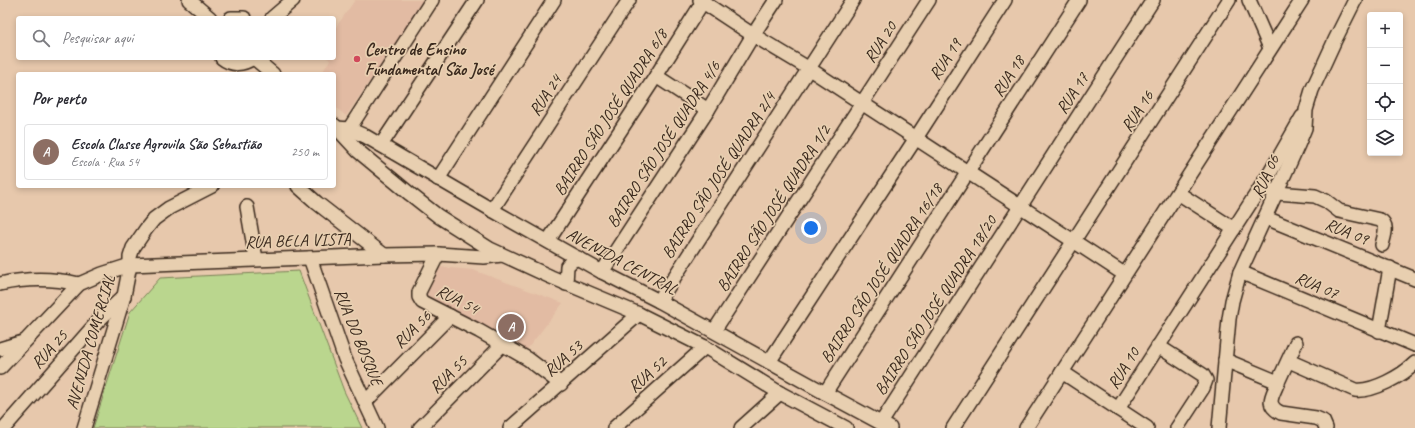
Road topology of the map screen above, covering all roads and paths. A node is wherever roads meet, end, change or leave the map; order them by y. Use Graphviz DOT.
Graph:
graph roads {
  1 [pos="189,0"];
  2 [pos="293,0"];
  3 [pos="432,0"];
  4 [pos="477,0"];
  5 [pos="554,0"];
  6 [pos="629,0"];
  7 [pos="776,0"];
  8 [pos="853,0"];
  9 [pos="929,0"];
  10 [pos="1005,0"];
  11 [pos="1079,0"];
  12 [pos="1153,0"];
  13 [pos="1229,0"];
  14 [pos="1249,0"];
  15 [pos="1302,0"];
  16 [pos="1356,0"];
  17 [pos="702,1"];
  18 [pos="208,16"];
  19 [pos="274,16"];
  20 [pos="753,35"];
  21 [pos="1270,48"];
  22 [pos="225,60"];
  23 [pos="250,60"];
  24 [pos="256,60"];
  25 [pos="808,68"];
  26 [pos="239,69"];
  27 [pos="270,72"];
  28 [pos="656,76"];
  29 [pos="862,103"];
  30 [pos="708,110"];
  31 [pos="1306,110"];
  32 [pos="340,127"];
  33 [pos="916,138"];
  34 [pos="381,145"];
  35 [pos="967,172"];
  36 [pos="438,179"];
  37 [pos="1260,186"];
  38 [pos="209,188"];
  39 [pos="300,188"];
  40 [pos="1178,193"];
  41 [pos="1277,193"];
  42 [pos="1020,206"];
  43 [pos="247,207"];
  44 [pos="492,210"];
  45 [pos="1266,218"];
  46 [pos="1234,229"];
  47 [pos="548,241"];
  48 [pos="1074,241"];
  49 [pos="1382,245"];
  50 [pos="490,249"];
  51 [pos="565,251"];
  52 [pos="438,254"];
  53 [pos="384,255"];
  54 [pos="467,255"];
  55 [pos="502,255"];
  56 [pos="310,258"];
  57 [pos="578,258"];
  58 [pos="256,259"];
  59 [pos="130,265"];
  60 [pos="1390,268"];
  61 [pos="602,272"];
  62 [pos="1240,272"];
  63 [pos="1124,274"];
  64 [pos="551,277"];
  65 [pos="1415,279"];
  66 [pos="0,284"];
  67 [pos="79,284"];
  68 [pos="566,284"];
  69 [pos="124,296"];
  70 [pos="658,301"];
  71 [pos="638,314"];
  72 [pos="450,316"];
  73 [pos="714,331"];
  74 [pos="1380,331"];
  75 [pos="23,342"];
  76 [pos="1296,343"];
  77 [pos="502,345"];
  78 [pos="1415,345"];
  79 [pos="1158,346"];
  80 [pos="705,347"];
  81 [pos="0,349"];
  82 [pos="1225,360"];
  83 [pos="1289,361"];
  84 [pos="769,362"];
  85 [pos="1415,363"];
  86 [pos="0,368"];
  87 [pos="1062,372"];
  88 [pos="1278,382"];
  89 [pos="561,384"];
  90 [pos="780,393"];
  91 [pos="825,394"];
  92 [pos="365,402"];
  93 [pos="1118,409"];
  94 [pos="885,425"];
  95 [pos="841,427"];
  96 [pos="1028,427"];
  97 [pos="4,428"];
  98 [pos="84,428"];
  99 [pos="378,428"];
  100 [pos="420,428"];
  101 [pos="510,428"];
  102 [pos="614,428"];
  103 [pos="741,428"];
  104 [pos="953,428"];
  105 [pos="1147,428"];
  106 [pos="1177,428"];
  107 [pos="1219,428"];
  108 [pos="1326,428"];
  1 -- 18 [label="street"];
  2 -- 19 [label="street"];
  3 -- 32 [label="street"];
  4 -- 34 [label="street"];
  5 -- 36 [label="street"];
  6 -- 44 [label="street, RUA 24"];
  7 -- 20 [label="street, BAIRRO SÃO JOSÉ QUADRA 4/6"];
  8 -- 25 [label="street, BAIRRO SÃO JOSÉ QUADRA 2/4"];
  9 -- 29 [label="street, RUA 20"];
  10 -- 33 [label="street, RUA 19"];
  11 -- 35 [label="street, RUA 18"];
  12 -- 42 [label="street, RUA 17"];
  13 -- 48 [label="street, RUA 16"];
  14 -- 21 [label="street"];
  15 -- 21 [label="street"];
  16 -- 31 [label="street, RUA 06"];
  17 -- 20 [label="street"];
  17 -- 28 [label="street, BAIRRO SÃO JOSÉ QUADRA 6/8"];
  20 -- 25 [label="street"];
  20 -- 30 [label="street, BAIRRO SÃO JOSÉ QUADRA 4/6"];
  21 -- 40 [label="street"];
  22 -- 26 [label="street"];
  23 -- 26 [label="street"];
  24 -- 27 [label="street"];
  25 -- 29 [label="street"];
  25 -- 70 [label="street, BAIRRO SÃO JOSÉ QUADRA 2/4"];
  28 -- 30 [label="street"];
  28 -- 47 [label="street, BAIRRO SÃO JOSÉ QUADRA 6/8"];
  29 -- 33 [label="street"];
  29 -- 73 [label="street, BAIRRO SÃO JOSÉ QUADRA 1/2"];
  30 -- 61 [label="street, BAIRRO SÃO JOSÉ QUADRA 4/6"];
  31 -- 37 [label="street"];
  31 -- 41 [label="street, RUA 06"];
  32 -- 34 [label="street, AVENIDA CENTRAL"];
  32 -- 50 [label="street"];
  33 -- 35 [label="street"];
  33 -- 84 [label="street, RUA 19"];
  34 -- 36 [label="street, AVENIDA CENTRAL"];
  35 -- 42 [label="street"];
  35 -- 91 [label="street, BAIRRO SÃO JOSÉ QUADRA 16/18"];
  36 -- 44 [label="street, AVENIDA CENTRAL"];
  37 -- 41 [label="street"];
  37 -- 46 [label="street"];
  38 -- 59 [label="street, AVENIDA COMERCIAL"];
  39 -- 53 [label="street"];
  40 -- 46 [label="street"];
  40 -- 63 [label="street"];
  41 -- 45 [label="street, RUA 06"];
  41 -- 49 [label="street"];
  42 -- 48 [label="street"];
  42 -- 94 [label="street, BAIRRO SÃO JOSÉ QUADRA 18/20"];
  43 -- 58 [label="street"];
  44 -- 47 [label="street, AVENIDA CENTRAL"];
  45 -- 60 [label="street, RUA 09"];
  45 -- 62 [label="street, RUA 06"];
  46 -- 79 [label="street, RUA 10"];
  47 -- 51 [label="street, AVENIDA CENTRAL"];
  48 -- 63 [label="street"];
  48 -- 104 [label="street, RUA 16"];
  50 -- 54 [label="street"];
  50 -- 55 [label="street"];
  51 -- 57 [label="street, AVENIDA CENTRAL"];
  51 -- 64 [label="street"];
  52 -- 53 [label="street, RUA BELA VISTA"];
  52 -- 54 [label="street, RUA BELA VISTA"];
  52 -- 72 [label="street, RUA 54"];
  53 -- 56 [label="street, RUA BELA VISTA"];
  54 -- 55 [label="street"];
  55 -- 64 [label="street"];
  56 -- 58 [label="street, RUA BELA VISTA"];
  56 -- 92 [label="street, RUA DO BOSQUE"];
  57 -- 61 [label="street, AVENIDA CENTRAL"];
  57 -- 68 [label="street"];
  58 -- 59 [label="street, RUA BELA VISTA"];
  59 -- 67 [label="street, RUA BELA VISTA"];
  59 -- 69 [label="street, AVENIDA COMERCIAL"];
  60 -- 65 [label="street, RUA 09"];
  60 -- 74 [label="street"];
  61 -- 70 [label="street, AVENIDA CENTRAL"];
  62 -- 74 [label="street, RUA 07"];
  62 -- 82 [label="street, RUA 06"];
  63 -- 87 [label="street"];
  64 -- 68 [label="street"];
  66 -- 67 [label="street"];
  67 -- 75 [label="street"];
  68 -- 71 [label="street"];
  69 -- 97 [label="street, RUA 25"];
  69 -- 98 [label="street, AVENIDA COMERCIAL"];
  70 -- 73 [label="street, AVENIDA CENTRAL"];
  71 -- 80 [label="street"];
  71 -- 89 [label="street, RUA 53"];
  72 -- 77 [label="street, RUA 54"];
  72 -- 92 [label="street, RUA 56"];
  73 -- 84 [label="street, AVENIDA CENTRAL"];
  74 -- 78 [label="street, RUA 07"];
  75 -- 81 [label="street"];
  75 -- 86 [label="street"];
  76 -- 83 [label="street"];
  77 -- 89 [label="street, RUA 54"];
  77 -- 100 [label="street, RUA 55"];
  79 -- 93 [label="street, RUA 10"];
  79 -- 106 [label="street"];
  80 -- 90 [label="street"];
  80 -- 102 [label="street, RUA 52"];
  82 -- 88 [label="street"];
  82 -- 107 [label="street, RUA 06"];
  83 -- 85 [label="street"];
  83 -- 88 [label="street"];
  84 -- 91 [label="street, AVENIDA CENTRAL"];
  87 -- 93 [label="street"];
  87 -- 96 [label="street"];
  88 -- 108 [label="street"];
  89 -- 101 [label="street, RUA 53"];
  90 -- 95 [label="street"];
  90 -- 103 [label="street"];
  91 -- 94 [label="street, AVENIDA CENTRAL"];
  92 -- 99 [label="street, RUA DO BOSQUE"];
  93 -- 105 [label="street"];
}
